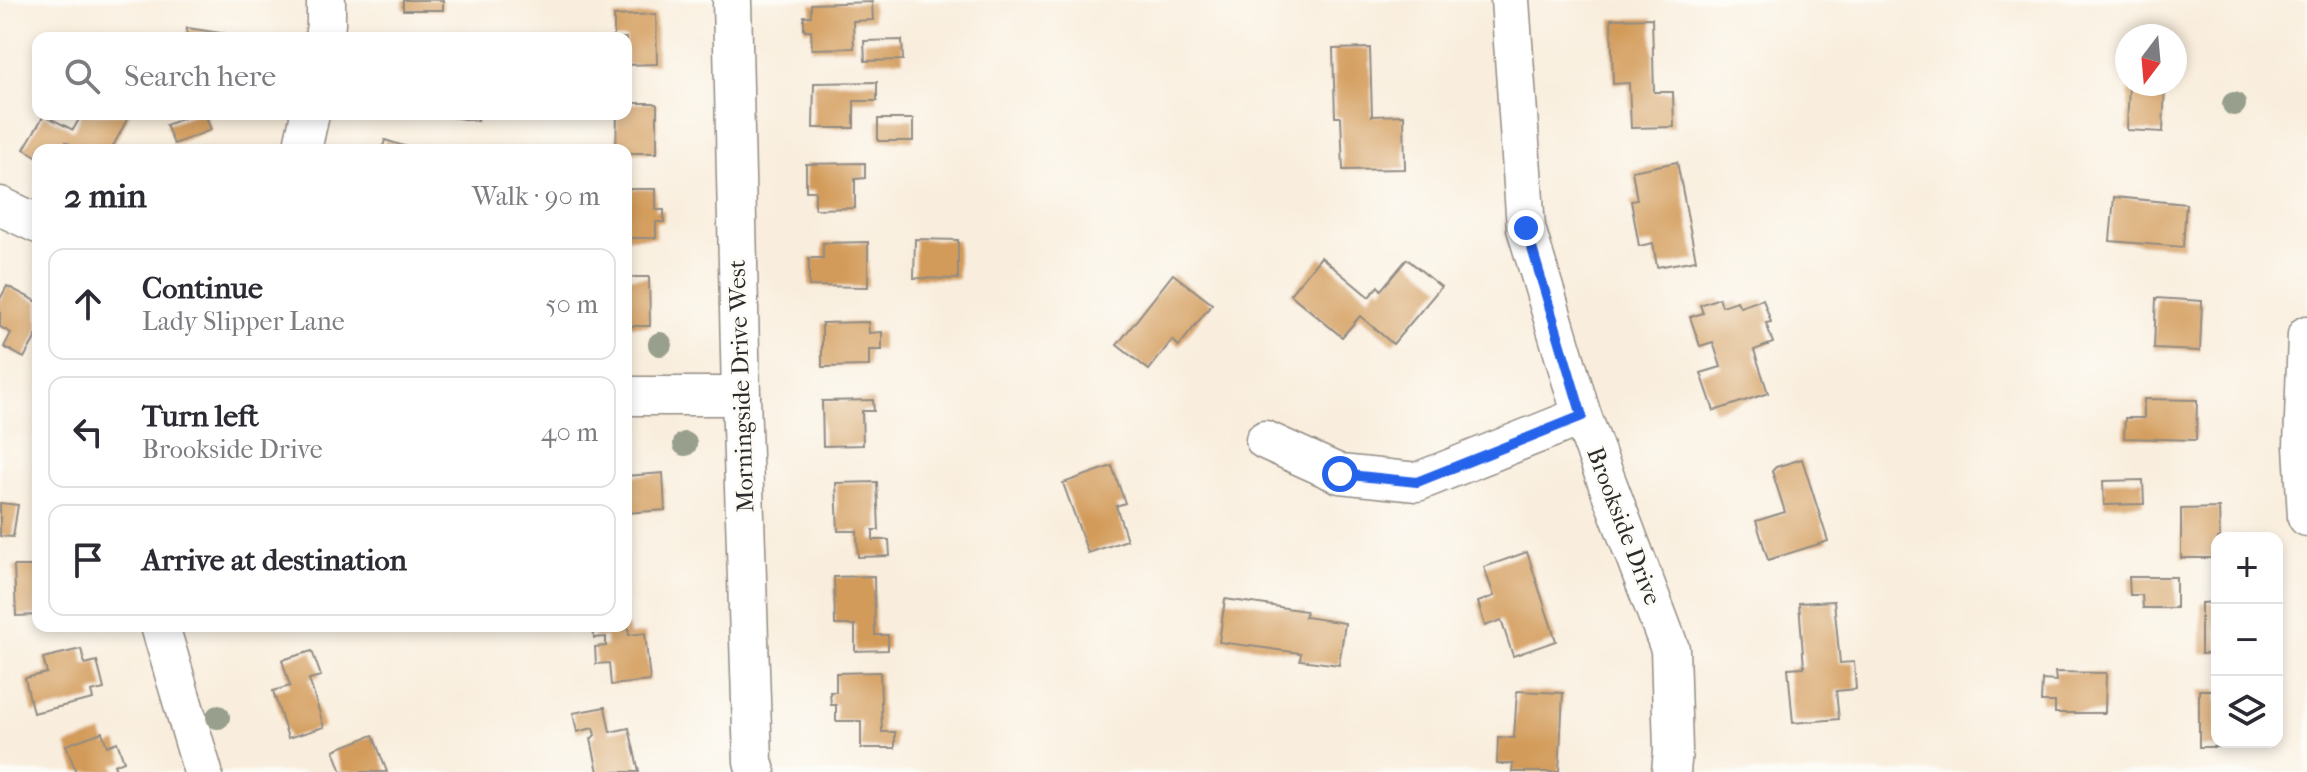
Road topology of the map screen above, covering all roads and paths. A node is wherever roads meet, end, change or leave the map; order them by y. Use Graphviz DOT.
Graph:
graph roads {
  1 [pos="326,0"];
  2 [pos="732,0"];
  3 [pos="1510,0"];
  4 [pos="325,32"];
  5 [pos="309,120"];
  6 [pos="303,144"];
  7 [pos="0,206"];
  8 [pos="32,221"];
  9 [pos="2307,335"];
  10 [pos="632,396"];
  11 [pos="741,396"];
  12 [pos="1582,416"];
  13 [pos="1265,440"];
  14 [pos="2307,517"];
  15 [pos="162,632"];
  16 [pos="203,772"];
  17 [pos="756,772"];
  18 [pos="1671,772"];
  1 -- 4 [label="street"];
  2 -- 11 [label="street, Morningside Drive West"];
  3 -- 12 [label="street, Brookside Drive"];
  5 -- 6 [label="street"];
  7 -- 8 [label="street"];
  9 -- 14 [label="street"];
  10 -- 11 [label="street"];
  11 -- 17 [label="street, Morningside Drive West"];
  12 -- 13 [label="street"];
  12 -- 18 [label="street, Brookside Drive"];
  15 -- 16 [label="street"];
}
